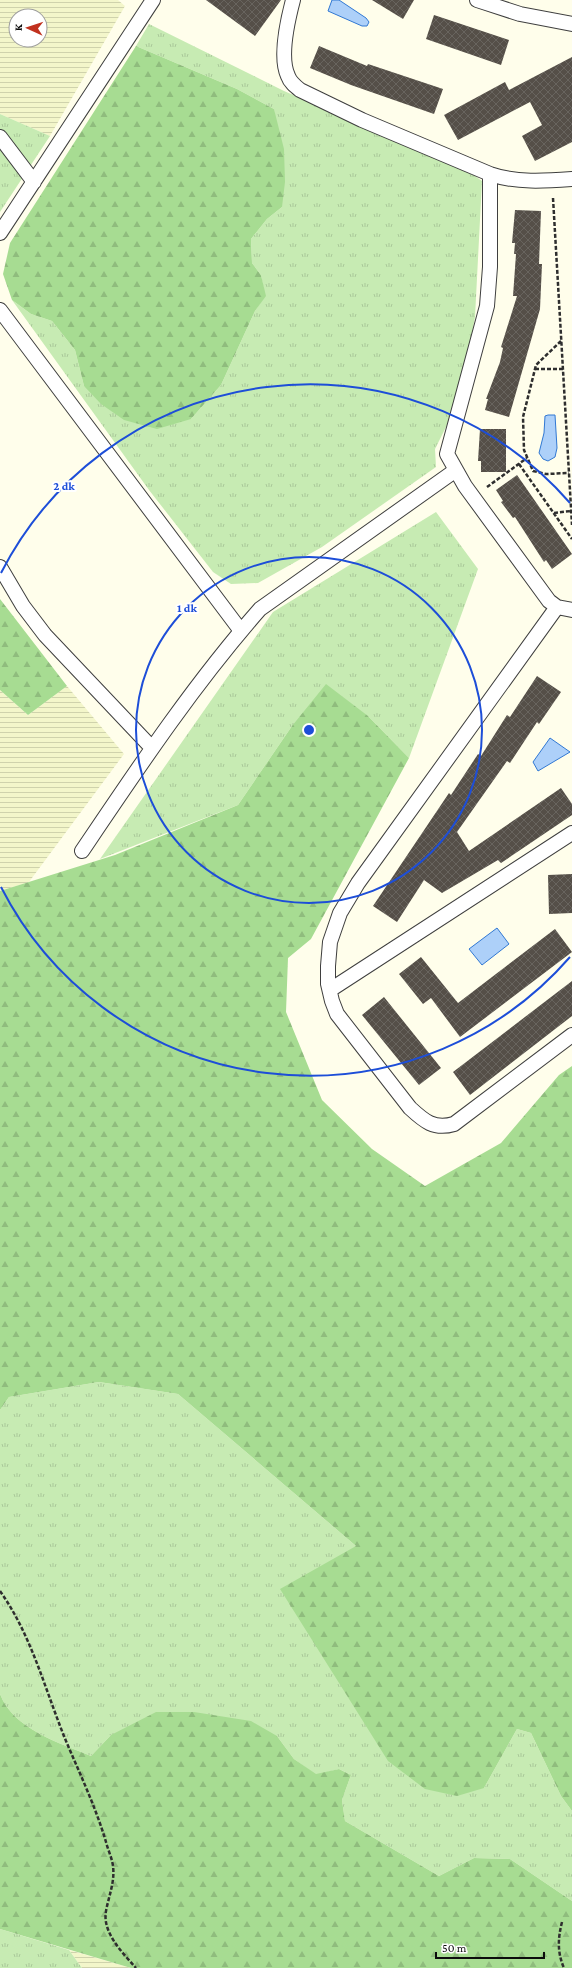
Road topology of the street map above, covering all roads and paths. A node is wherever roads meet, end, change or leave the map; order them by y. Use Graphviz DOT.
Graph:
graph roads {
  1 [pos="153,0"];
  2 [pos="293,0"];
  3 [pos="477,0"];
  4 [pos="572,24"];
  5 [pos="0,137"];
  6 [pos="490,174"];
  7 [pos="572,179"];
  8 [pos="34,182"];
  9 [pos="553,198"];
  10 [pos="0,233"];
  11 [pos="0,310"];
  12 [pos="561,340"];
  13 [pos="535,369"];
  14 [pos="563,369"];
  15 [pos="527,458"];
  16 [pos="519,464"];
  17 [pos="456,470"];
  18 [pos="569,473"];
  19 [pos="487,487"];
  20 [pos="571,511"];
  21 [pos="554,513"];
  22 [pos="572,525"];
  23 [pos="572,539"];
  24 [pos="0,567"];
  25 [pos="557,607"];
  26 [pos="572,610"];
  27 [pos="241,631"];
  28 [pos="152,748"];
  29 [pos="572,833"];
  30 [pos="82,851"];
  31 [pos="330,990"];
  32 [pos="572,1035"];
  33 [pos="0,1591"];
  34 [pos="562,1922"];
  35 [pos="136,1968"];
  36 [pos="564,1968"];
  1 -- 8 [label="street"];
  2 -- 6 [label="street"];
  3 -- 4 [label="street"];
  5 -- 8 [label="street"];
  6 -- 7 [label="street"];
  6 -- 17 [label="street"];
  8 -- 10 [label="street"];
  9 -- 12 [label="path"];
  11 -- 27 [label="street"];
  12 -- 13 [label="path"];
  12 -- 14 [label="path"];
  13 -- 14 [label="path"];
  13 -- 15 [label="path"];
  14 -- 18 [label="path"];
  15 -- 16 [label="path"];
  15 -- 18 [label="path"];
  16 -- 19 [label="path"];
  16 -- 21 [label="path"];
  17 -- 25 [label="street"];
  17 -- 27 [label="street"];
  18 -- 20 [label="path"];
  20 -- 21 [label="path"];
  20 -- 22 [label="path"];
  21 -- 23 [label="path"];
  24 -- 28 [label="street"];
  25 -- 26 [label="street"];
  25 -- 31 [label="street"];
  27 -- 28 [label="street"];
  28 -- 30 [label="street"];
  29 -- 31 [label="street"];
  31 -- 32 [label="street"];
  33 -- 35 [label="path"];
  34 -- 36 [label="path"];
}
